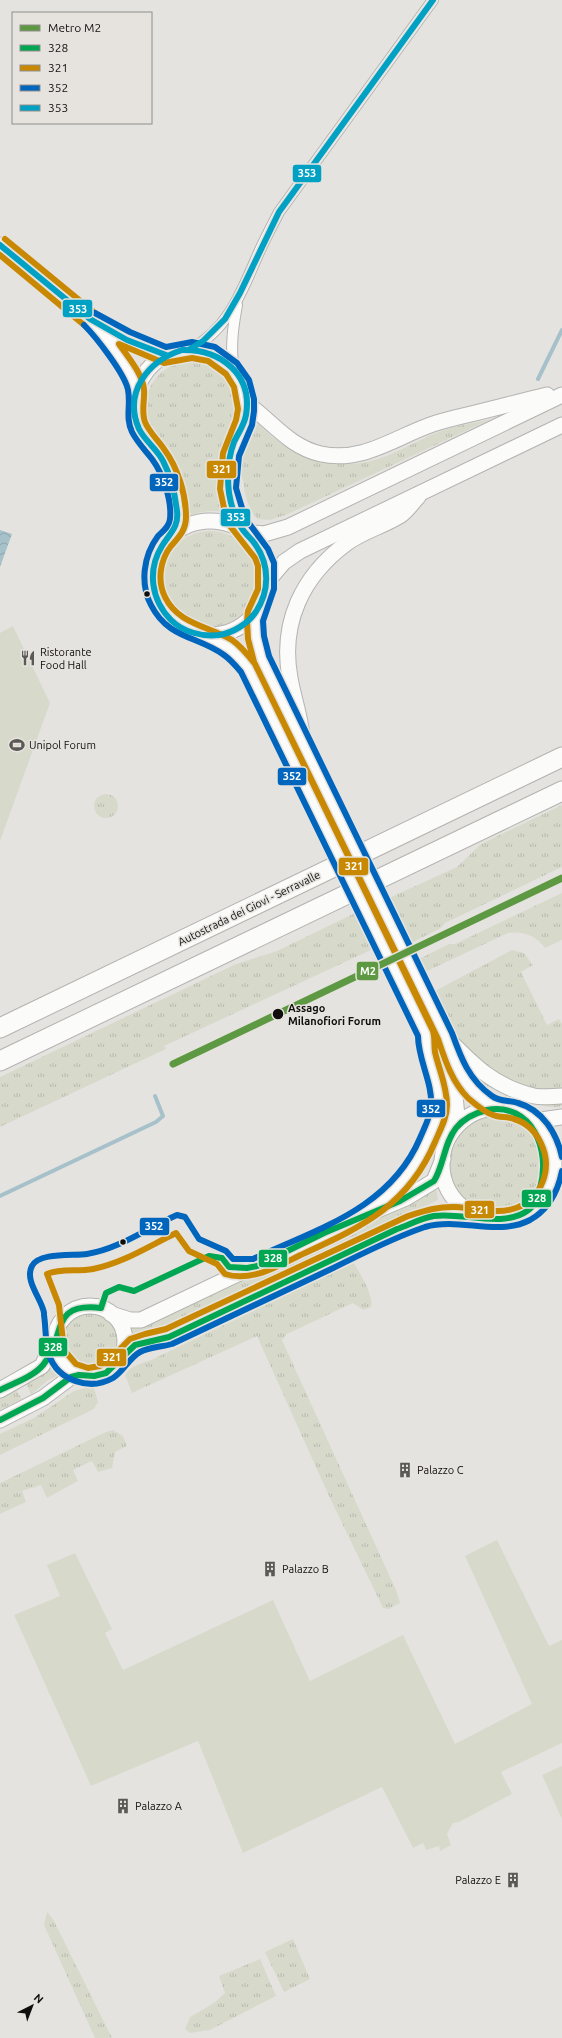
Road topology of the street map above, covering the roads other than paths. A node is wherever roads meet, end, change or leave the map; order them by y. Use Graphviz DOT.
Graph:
graph roads {
  1 [pos="433,0"];
  2 [pos="0,245"];
  3 [pos="238,301"];
  4 [pos="90,319"];
  5 [pos="190,349"];
  6 [pos="166,355"];
  7 [pos="234,370"];
  8 [pos="136,391"];
  9 [pos="562,391"];
  10 [pos="562,395"];
  11 [pos="246,403"];
  12 [pos="562,425"];
  13 [pos="430,488"];
  14 [pos="174,532"];
  15 [pos="244,532"];
  16 [pos="267,582"];
  17 [pos="255,614"];
  18 [pos="203,635"];
  19 [pos="303,744"];
  20 [pos="562,757"];
  21 [pos="562,791"];
  22 [pos="0,1028"];
  23 [pos="426,1034"];
  24 [pos="445,1036"];
  25 [pos="0,1062"];
  26 [pos="562,1096"];
  27 [pos="496,1108"];
  28 [pos="518,1112"];
  29 [pos="562,1117"];
  30 [pos="447,1141"];
  31 [pos="443,1159"];
  32 [pos="562,1164"];
  33 [pos="549,1189"];
  34 [pos="357,1218"];
  35 [pos="483,1218"];
  36 [pos="111,1314"];
  37 [pos="55,1336"];
  38 [pos="122,1356"];
  39 [pos="84,1376"];
  40 [pos="0,1390"];
  41 [pos="0,1420"];
  1 -- 3 [label="street"];
  2 -- 4 [label="main road"];
  3 -- 5 [label="street"];
  3 -- 7 [label="street"];
  4 -- 6 [label="main road"];
  4 -- 8 [label="main road"];
  5 -- 6 [label="main road"];
  5 -- 7 [label="main road"];
  6 -- 8 [label="main road"];
  7 -- 11 [label="main road"];
  8 -- 14 [label="main road"];
  9 -- 11 [label="main road"];
  10 -- 15 [label="main road"];
  11 -- 15 [label="main road"];
  12 -- 13 [label="main road"];
  13 -- 16 [label="main road"];
  13 -- 19 [label="main road"];
  14 -- 15 [label="main road"];
  14 -- 18 [label="main road"];
  15 -- 16 [label="main road"];
  16 -- 17 [label="main road"];
  17 -- 18 [label="main road"];
  17 -- 19 [label="main road"];
  18 -- 23 [label="main road, bridge"];
  19 -- 24 [label="main road, bridge"];
  20 -- 22 [label="highway, Autostrada dei Giovi - Serravalle"];
  21 -- 25 [label="highway"];
  23 -- 30 [label="main road"];
  23 -- 34 [label="main road"];
  24 -- 26 [label="main road"];
  24 -- 27 [label="main road"];
  27 -- 28 [label="main road"];
  27 -- 30 [label="main road"];
  28 -- 29 [label="main road"];
  28 -- 33 [label="main road"];
  30 -- 31 [label="main road"];
  31 -- 34 [label="main road"];
  31 -- 35 [label="main road"];
  32 -- 33 [label="main road"];
  33 -- 35 [label="main road"];
  34 -- 36 [label="main road"];
  35 -- 38 [label="main road"];
  36 -- 37 [label="main road"];
  36 -- 38 [label="main road"];
  37 -- 39 [label="main road"];
  37 -- 40 [label="main road"];
  38 -- 39 [label="main road"];
  39 -- 41 [label="main road"];
}
